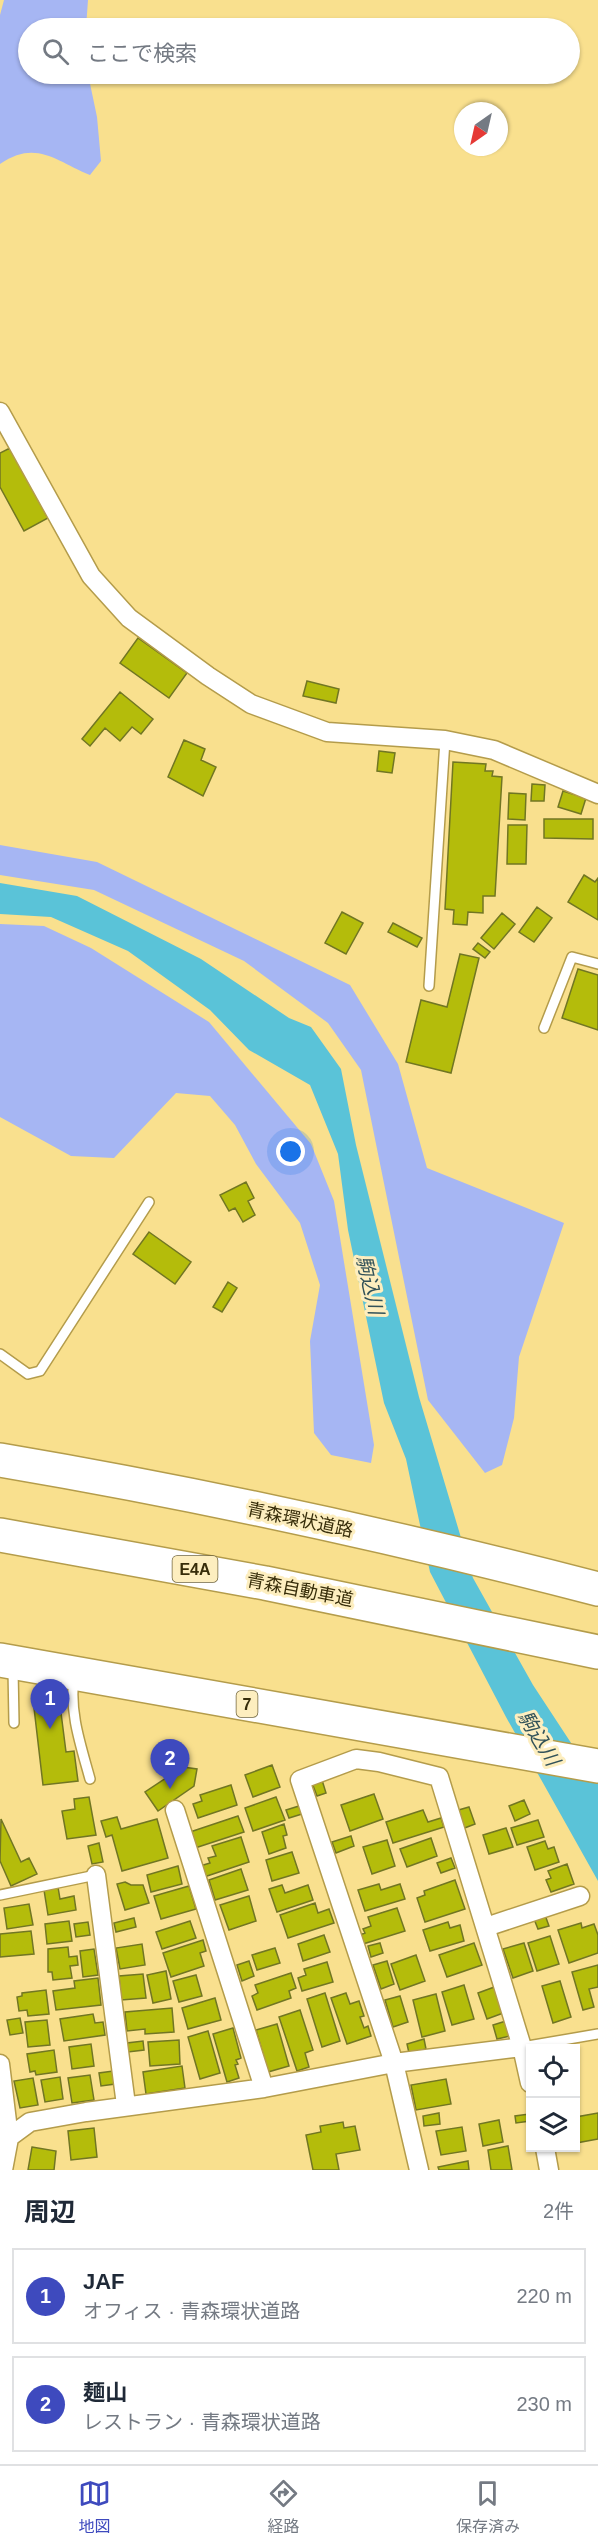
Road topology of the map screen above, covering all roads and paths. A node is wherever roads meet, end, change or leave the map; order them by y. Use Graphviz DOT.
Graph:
graph roads {
  1 [pos="0,412"];
  2 [pos="445,740"];
  3 [pos="598,794"];
  4 [pos="598,964"];
  5 [pos="429,986"];
  6 [pos="544,1028"];
  7 [pos="149,1202"];
  8 [pos="0,1354"];
  9 [pos="0,1460"];
  10 [pos="0,1534"];
  11 [pos="598,1589"];
  12 [pos="598,1652"];
  13 [pos="7,1661"];
  14 [pos="74,1673"];
  15 [pos="14,1723"];
  16 [pos="598,1766"];
  17 [pos="90,1779"];
  18 [pos="175,1810"];
  19 [pos="96,1875"];
  20 [pos="0,1894"];
  21 [pos="580,1896"];
  22 [pos="486,1927"];
  23 [pos="598,2034"];
  24 [pos="522,2047"];
  25 [pos="394,2063"];
  26 [pos="526,2063"];
  27 [pos="0,2064"];
  28 [pos="264,2088"];
  29 [pos="126,2105"];
  30 [pos="4,2141"];
  31 [pos="545,2152"];
  32 [pos="3,2170"];
  33 [pos="419,2170"];
  34 [pos="549,2170"];
  1 -- 2 [label="street"];
  2 -- 3 [label="street"];
  2 -- 5 [label="lane"];
  4 -- 6 [label="lane"];
  7 -- 8 [label="lane"];
  9 -- 11 [label="highway, 青森環状道路"];
  10 -- 12 [label="highway, 青森自動車道 / E4A"];
  13 -- 14 [label="highway, 7"];
  13 -- 15 [label="lane"];
  14 -- 16 [label="highway, 7"];
  14 -- 17 [label="lane"];
  18 -- 28 [label="street"];
  19 -- 20 [label="lane"];
  19 -- 29 [label="street"];
  21 -- 22 [label="street"];
  22 -- 24 [label="street"];
  22 -- 25 [label="street"];
  23 -- 24 [label="lane"];
  24 -- 25 [label="street"];
  24 -- 26 [label="street"];
  25 -- 28 [label="street"];
  25 -- 33 [label="street"];
  27 -- 30 [label="street"];
  28 -- 29 [label="street"];
  29 -- 30 [label="street"];
  30 -- 32 [label="street"];
  31 -- 34 [label="street"];
}
